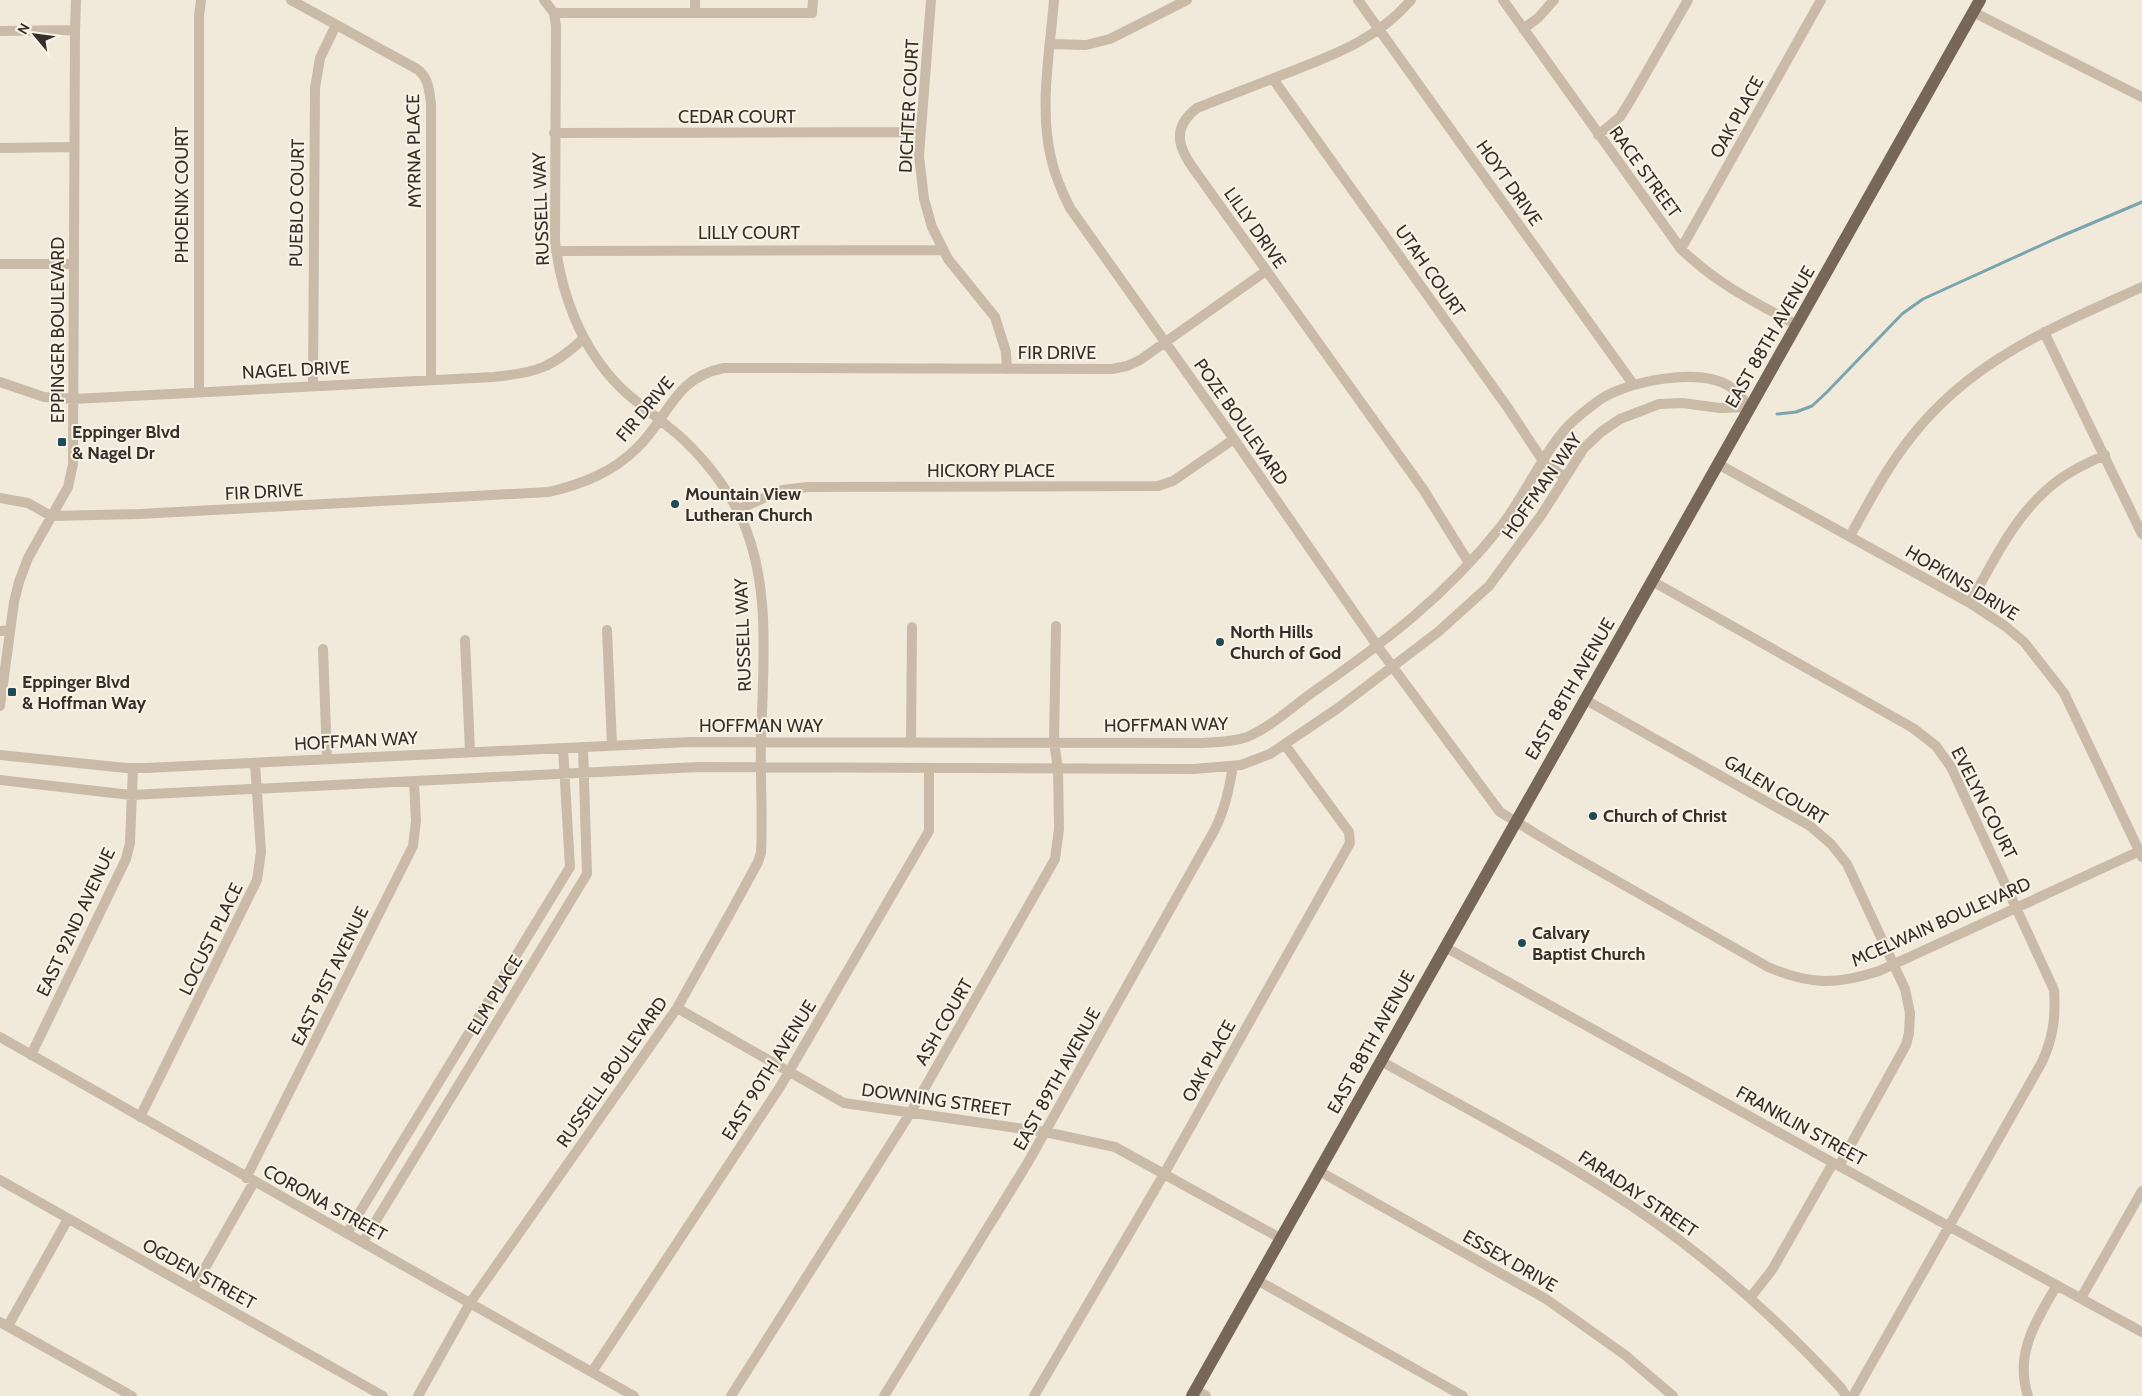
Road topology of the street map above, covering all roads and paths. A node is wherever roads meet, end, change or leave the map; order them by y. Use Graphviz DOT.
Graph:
graph roads {
  1 [pos="76,0"];
  2 [pos="201,0"];
  3 [pos="291,0"];
  4 [pos="544,0"];
  5 [pos="695,0"];
  6 [pos="813,0"];
  7 [pos="931,0"];
  8 [pos="1054,0"];
  9 [pos="1187,0"];
  10 [pos="1358,0"];
  11 [pos="1411,0"];
  12 [pos="1502,0"];
  13 [pos="1554,0"];
  14 [pos="1688,0"];
  15 [pos="1821,0"];
  16 [pos="1980,0"];
  17 [pos="1973,12"];
  18 [pos="554,13"];
  19 [pos="695,13"];
  20 [pos="336,25"];
  21 [pos="1523,29"];
  22 [pos="75,30"];
  23 [pos="1380,30"];
  24 [pos="0,32"];
  25 [pos="1051,44"];
  26 [pos="1273,79"];
  27 [pos="2142,97"];
  28 [pos="920,132"];
  29 [pos="554,133"];
  30 [pos="1598,135"];
  31 [pos="74,146"];
  32 [pos="0,148"];
  33 [pos="1681,249"];
  34 [pos="556,250"];
  35 [pos="943,250"];
  36 [pos="0,264"];
  37 [pos="74,264"];
  38 [pos="1266,272"];
  39 [pos="2142,287"];
  40 [pos="1797,325"];
  41 [pos="2044,332"];
  42 [pos="584,338"];
  43 [pos="1165,343"];
  44 [pos="1007,369"];
  45 [pos="431,380"];
  46 [pos="0,382"];
  47 [pos="1633,384"];
  48 [pos="313,386"];
  49 [pos="199,391"];
  50 [pos="74,399"];
  51 [pos="1751,407"];
  52 [pos="660,420"];
  53 [pos="1234,439"];
  54 [pos="2104,455"];
  55 [pos="1543,461"];
  56 [pos="1718,464"];
  57 [pos="1564,478"];
  58 [pos="0,498"];
  59 [pos="737,510"];
  60 [pos="51,516"];
  61 [pos="2142,534"];
  62 [pos="1850,536"];
  63 [pos="1469,563"];
  64 [pos="1652,581"];
  65 [pos="1970,603"];
  66 [pos="1056,626"];
  67 [pos="912,627"];
  68 [pos="5,630"];
  69 [pos="607,630"];
  70 [pos="465,640"];
  71 [pos="1378,646"];
  72 [pos="323,649"];
  73 [pos="1393,667"];
  74 [pos="1584,699"];
  75 [pos="0,706"];
  76 [pos="761,741"];
  77 [pos="911,743"];
  78 [pos="1054,743"];
  79 [pos="612,745"];
  80 [pos="1285,745"];
  81 [pos="583,747"];
  82 [pos="563,748"];
  83 [pos="470,751"];
  84 [pos="0,755"];
  85 [pos="327,759"];
  86 [pos="255,763"];
  87 [pos="1233,766"];
  88 [pos="132,768"];
  89 [pos="761,768"];
  90 [pos="929,768"];
  91 [pos="1058,768"];
  92 [pos="584,772"];
  93 [pos="564,774"];
  94 [pos="0,780"];
  95 [pos="414,782"];
  96 [pos="256,789"];
  97 [pos="131,795"];
  98 [pos="1515,822"];
  99 [pos="2141,853"];
  100 [pos="2017,907"];
  101 [pos="1445,947"];
  102 [pos="1894,964"];
  103 [pos="678,1008"];
  104 [pos="0,1037"];
  105 [pos="30,1054"];
  106 [pos="1381,1061"];
  107 [pos="789,1072"];
  108 [pos="911,1112"];
  109 [pos="140,1117"];
  110 [pos="1045,1132"];
  111 [pos="1836,1165"];
  112 [pos="1319,1171"];
  113 [pos="1164,1174"];
  114 [pos="0,1180"];
  115 [pos="250,1180"];
  116 [pos="2142,1192"];
  117 [pos="68,1219"];
  118 [pos="1948,1226"];
  119 [pos="347,1233"];
  120 [pos="1280,1238"];
  121 [pos="363,1242"];
  122 [pos="1257,1280"];
  123 [pos="2057,1285"];
  124 [pos="194,1289"];
  125 [pos="1750,1298"];
  126 [pos="2081,1298"];
  127 [pos="470,1303"];
  128 [pos="4,1324"];
  129 [pos="2142,1332"];
  130 [pos="592,1372"];
  131 [pos="1198,1394"];
  132 [pos="132,1396"];
  133 [pos="383,1396"];
  134 [pos="418,1396"];
  135 [pos="634,1396"];
  136 [pos="731,1396"];
  137 [pos="884,1396"];
  138 [pos="1034,1396"];
  139 [pos="1463,1396"];
  140 [pos="1673,1396"];
  141 [pos="1846,1396"];
  142 [pos="1853,1396"];
  143 [pos="2028,1396"];
  1 -- 22 [label="street, EPPINGER BOULEVARD"];
  2 -- 49 [label="street, PHOENIX COURT"];
  3 -- 20 [label="street, MYRNA PLACE"];
  4 -- 18 [label="street"];
  5 -- 19 [label="street"];
  6 -- 19 [label="street"];
  7 -- 28 [label="street, DICHTER COURT"];
  8 -- 25 [label="street, POZE BOULEVARD"];
  9 -- 25 [label="street"];
  10 -- 23 [label="street, HOYT DRIVE"];
  11 -- 23 [label="street, LILLY DRIVE"];
  12 -- 21 [label="street, RACE STREET"];
  13 -- 21 [label="street"];
  14 -- 30 [label="street"];
  15 -- 33 [label="street, OAK PLACE"];
  16 -- 17 [label="main road, EAST 88TH AVENUE"];
  17 -- 27 [label="street"];
  17 -- 40 [label="main road, EAST 88TH AVENUE"];
  18 -- 19 [label="street"];
  18 -- 29 [label="street, RUSSELL WAY"];
  20 -- 45 [label="street, MYRNA PLACE"];
  20 -- 48 [label="street, PUEBLO COURT"];
  21 -- 30 [label="street, RACE STREET"];
  22 -- 24 [label="street"];
  22 -- 31 [label="street, EPPINGER BOULEVARD"];
  23 -- 26 [label="street, LILLY DRIVE"];
  23 -- 47 [label="street, HOYT DRIVE"];
  25 -- 43 [label="street, POZE BOULEVARD"];
  26 -- 38 [label="street, LILLY DRIVE"];
  26 -- 55 [label="street, UTAH COURT"];
  28 -- 29 [label="street, CEDAR COURT"];
  28 -- 35 [label="street, DICHTER COURT"];
  29 -- 34 [label="street, RUSSELL WAY"];
  30 -- 33 [label="street, RACE STREET"];
  31 -- 32 [label="street"];
  31 -- 37 [label="street, EPPINGER BOULEVARD"];
  33 -- 40 [label="street, RACE STREET"];
  34 -- 35 [label="street, LILLY COURT"];
  34 -- 42 [label="street, RUSSELL WAY"];
  35 -- 44 [label="street, DICHTER COURT"];
  36 -- 37 [label="street"];
  37 -- 50 [label="street, EPPINGER BOULEVARD"];
  38 -- 43 [label="street, FIR DRIVE"];
  38 -- 63 [label="street, LILLY DRIVE"];
  39 -- 41 [label="street"];
  40 -- 51 [label="main road, EAST 88TH AVENUE"];
  41 -- 54 [label="street"];
  41 -- 62 [label="street"];
  42 -- 45 [label="street, NAGEL DRIVE"];
  42 -- 52 [label="street, RUSSELL WAY"];
  43 -- 44 [label="street, FIR DRIVE"];
  43 -- 53 [label="street, POZE BOULEVARD"];
  44 -- 52 [label="street, FIR DRIVE"];
  45 -- 48 [label="street, NAGEL DRIVE"];
  46 -- 50 [label="street, NAGEL DRIVE"];
  47 -- 51 [label="street, HOFFMAN WAY"];
  47 -- 55 [label="street, HOFFMAN WAY"];
  48 -- 49 [label="street, NAGEL DRIVE"];
  49 -- 50 [label="street, NAGEL DRIVE"];
  50 -- 60 [label="street, EPPINGER BOULEVARD"];
  51 -- 56 [label="main road, EAST 88TH AVENUE"];
  51 -- 57 [label="street, HOFFMAN WAY"];
  52 -- 59 [label="street, RUSSELL WAY"];
  52 -- 60 [label="street, FIR DRIVE"];
  53 -- 59 [label="street, HICKORY PLACE"];
  53 -- 71 [label="street, POZE BOULEVARD"];
  54 -- 61 [label="street"];
  54 -- 65 [label="street"];
  55 -- 57 [label="street, UTAH COURT"];
  55 -- 63 [label="street, HOFFMAN WAY"];
  56 -- 62 [label="street, HOPKINS DRIVE"];
  56 -- 64 [label="main road, EAST 88TH AVENUE"];
  57 -- 73 [label="street, HOFFMAN WAY"];
  58 -- 60 [label="street"];
  59 -- 76 [label="street, RUSSELL WAY"];
  60 -- 68 [label="street, EPPINGER BOULEVARD"];
  62 -- 65 [label="street, HOPKINS DRIVE"];
  63 -- 71 [label="street, HOFFMAN WAY"];
  64 -- 74 [label="main road, EAST 88TH AVENUE"];
  64 -- 100 [label="street, EVELYN COURT"];
  65 -- 99 [label="street, HOPKINS DRIVE"];
  66 -- 78 [label="street, ASH COURT"];
  67 -- 77 [label="street"];
  68 -- 75 [label="street, EPPINGER BOULEVARD"];
  69 -- 79 [label="street"];
  70 -- 83 [label="street"];
  71 -- 73 [label="street, POZE BOULEVARD"];
  71 -- 78 [label="street, HOFFMAN WAY"];
  72 -- 85 [label="street"];
  73 -- 80 [label="street, HOFFMAN WAY"];
  73 -- 98 [label="street, POZE BOULEVARD"];
  74 -- 98 [label="main road, EAST 88TH AVENUE"];
  74 -- 102 [label="street, GALEN COURT"];
  76 -- 77 [label="street, HOFFMAN WAY"];
  76 -- 79 [label="street, HOFFMAN WAY"];
  76 -- 89 [label="street, RUSSELL BOULEVARD"];
  77 -- 78 [label="street, HOFFMAN WAY"];
  78 -- 91 [label="street, ASH COURT"];
  79 -- 81 [label="street, HOFFMAN WAY"];
  80 -- 87 [label="street, HOFFMAN WAY"];
  80 -- 113 [label="street, OAK PLACE"];
  81 -- 82 [label="street, HOFFMAN WAY"];
  81 -- 92 [label="street, ELM PLACE"];
  82 -- 83 [label="street, HOFFMAN WAY"];
  82 -- 93 [label="street, ELM PLACE"];
  83 -- 85 [label="street, HOFFMAN WAY"];
  84 -- 88 [label="street, HOFFMAN WAY"];
  85 -- 86 [label="street, HOFFMAN WAY"];
  86 -- 88 [label="street, HOFFMAN WAY"];
  86 -- 96 [label="street, LOCUST PLACE"];
  87 -- 91 [label="street, HOFFMAN WAY"];
  87 -- 110 [label="street, EAST 89TH AVENUE"];
  88 -- 97 [label="street, EAST 92ND AVENUE"];
  89 -- 90 [label="street, HOFFMAN WAY"];
  89 -- 92 [label="street, HOFFMAN WAY"];
  89 -- 103 [label="street, RUSSELL BOULEVARD"];
  90 -- 91 [label="street, HOFFMAN WAY"];
  90 -- 107 [label="street, EAST 90TH AVENUE"];
  91 -- 108 [label="street, ASH COURT"];
  92 -- 93 [label="street, HOFFMAN WAY"];
  92 -- 121 [label="street, ELM PLACE"];
  93 -- 95 [label="street, HOFFMAN WAY"];
  93 -- 119 [label="street, ELM PLACE"];
  94 -- 97 [label="street, HOFFMAN WAY"];
  95 -- 96 [label="street, HOFFMAN WAY"];
  95 -- 115 [label="street, EAST 91ST AVENUE"];
  96 -- 97 [label="street, HOFFMAN WAY"];
  96 -- 109 [label="street, LOCUST PLACE"];
  97 -- 105 [label="street, EAST 92ND AVENUE"];
  98 -- 101 [label="main road, EAST 88TH AVENUE"];
  98 -- 102 [label="street, MCELWAIN BOULEVARD"];
  99 -- 100 [label="street, MCELWAIN BOULEVARD"];
  100 -- 102 [label="street, MCELWAIN BOULEVARD"];
  100 -- 118 [label="street, EVELYN COURT"];
  101 -- 106 [label="main road, EAST 88TH AVENUE"];
  101 -- 111 [label="street, FRANKLIN STREET"];
  102 -- 111 [label="street, GALEN COURT"];
  103 -- 107 [label="street, DOWNING STREET"];
  103 -- 127 [label="street, RUSSELL BOULEVARD"];
  104 -- 105 [label="street, CORONA STREET"];
  105 -- 109 [label="street, CORONA STREET"];
  106 -- 112 [label="main road, EAST 88TH AVENUE"];
  106 -- 125 [label="street, FARADAY STREET"];
  107 -- 108 [label="street, DOWNING STREET"];
  107 -- 130 [label="street, EAST 90TH AVENUE"];
  108 -- 110 [label="street, DOWNING STREET"];
  108 -- 136 [label="street, ASH COURT"];
  109 -- 115 [label="street, CORONA STREET"];
  110 -- 113 [label="street, DOWNING STREET"];
  110 -- 137 [label="street, EAST 89TH AVENUE"];
  111 -- 118 [label="street, FRANKLIN STREET"];
  111 -- 125 [label="street, GALEN COURT"];
  112 -- 120 [label="main road, EAST 88TH AVENUE"];
  112 -- 140 [label="street, ESSEX DRIVE"];
  113 -- 120 [label="street, DOWNING STREET"];
  113 -- 138 [label="street, OAK PLACE"];
  114 -- 117 [label="street, OGDEN STREET"];
  115 -- 119 [label="street, CORONA STREET"];
  115 -- 124 [label="street, EAST 91ST AVENUE"];
  116 -- 126 [label="street"];
  117 -- 124 [label="street, OGDEN STREET"];
  117 -- 128 [label="street"];
  118 -- 123 [label="street, FRANKLIN STREET"];
  118 -- 142 [label="street, EVELYN COURT"];
  119 -- 121 [label="street, CORONA STREET"];
  120 -- 122 [label="main road, EAST 88TH AVENUE"];
  121 -- 127 [label="street, CORONA STREET"];
  122 -- 131 [label="main road, EAST 88TH AVENUE"];
  122 -- 139 [label="street"];
  123 -- 126 [label="street, FRANKLIN STREET"];
  123 -- 143 [label="street"];
  124 -- 133 [label="street, OGDEN STREET"];
  125 -- 141 [label="street, FARADAY STREET"];
  126 -- 129 [label="street, FRANKLIN STREET"];
  127 -- 130 [label="street, CORONA STREET"];
  127 -- 134 [label="street, RUSSELL BOULEVARD"];
  128 -- 132 [label="street"];
  130 -- 135 [label="street, CORONA STREET"];
}
